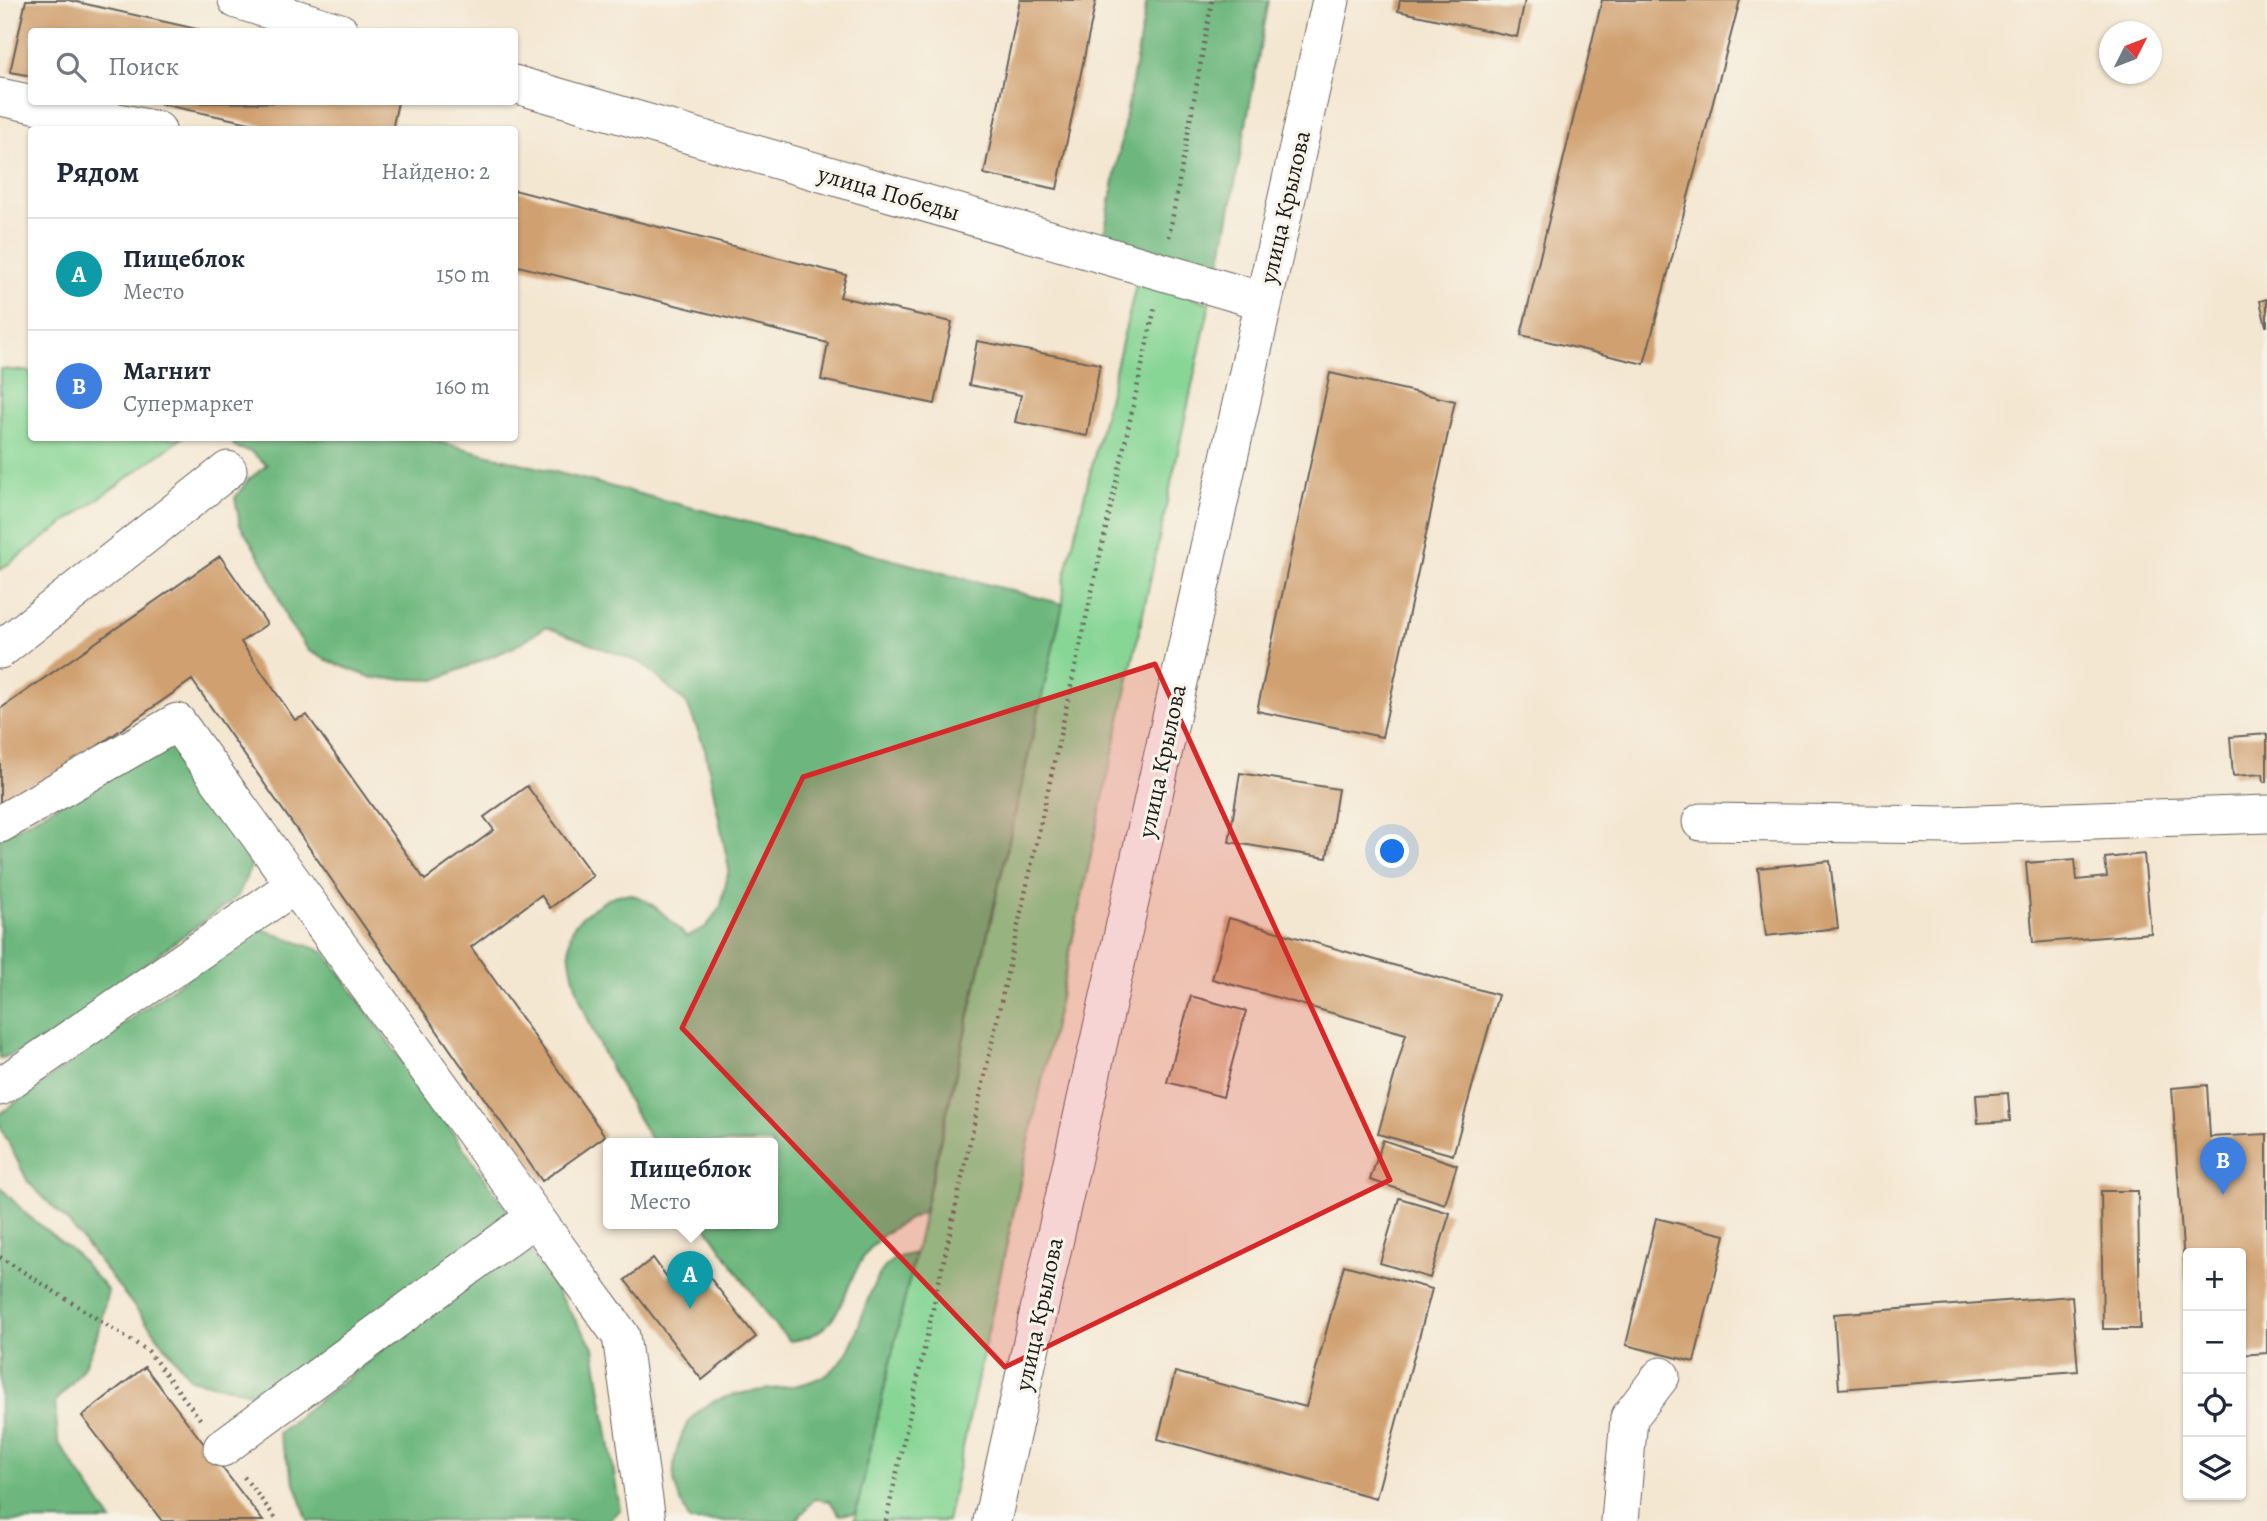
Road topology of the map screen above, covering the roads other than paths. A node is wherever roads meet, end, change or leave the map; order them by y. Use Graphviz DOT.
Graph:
graph roads {
  1 [pos="237,0"];
  2 [pos="1331,0"];
  3 [pos="327,28"];
  4 [pos="518,85"];
  5 [pos="0,97"];
  6 [pos="28,103"];
  7 [pos="38,105"];
  8 [pos="138,126"];
  9 [pos="1263,301"];
  10 [pos="228,470"];
  11 [pos="0,650"];
  12 [pos="2267,814"];
  13 [pos="1701,822"];
  14 [pos="0,824"];
  15 [pos="295,885"];
  16 [pos="0,1087"];
  17 [pos="535,1217"];
  18 [pos="1661,1376"];
  19 [pos="222,1448"];
  20 [pos="647,1521"];
  21 [pos="992,1521"];
  22 [pos="1620,1521"];
  1 -- 3 [label="street"];
  2 -- 9 [label="street, улица Крылова"];
  4 -- 9 [label="street, улица Победы"];
  5 -- 6 [label="street"];
  7 -- 8 [label="street"];
  9 -- 21 [label="street, улица Крылова"];
  10 -- 11 [label="street"];
  12 -- 13 [label="street"];
  14 -- 15 [label="street"];
  15 -- 16 [label="street"];
  15 -- 17 [label="street"];
  17 -- 19 [label="street"];
  17 -- 20 [label="street"];
  18 -- 22 [label="street"];
}
